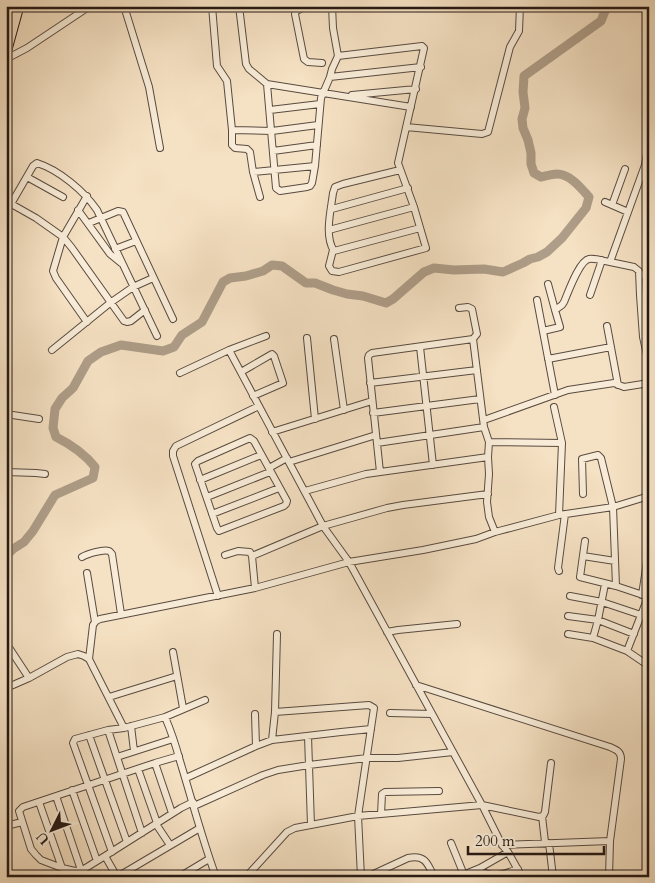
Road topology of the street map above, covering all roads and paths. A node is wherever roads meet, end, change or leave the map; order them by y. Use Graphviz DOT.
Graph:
graph roads {
  1 [pos="13,6"];
  2 [pos="19,6"];
  3 [pos="90,6"];
  4 [pos="124,6"];
  5 [pos="212,6"];
  6 [pos="240,6"];
  7 [pos="307,6"];
  8 [pos="332,6"];
  9 [pos="520,6"];
  10 [pos="6,34"];
  11 [pos="6,54"];
  12 [pos="338,56"];
  13 [pos="6,59"];
  14 [pos="322,63"];
  15 [pos="421,67"];
  16 [pos="330,77"];
  17 [pos="267,84"];
  18 [pos="416,89"];
  19 [pos="322,93"];
  20 [pos="341,96"];
  21 [pos="320,104"];
  22 [pos="411,107"];
  23 [pos="270,110"];
  24 [pos="318,125"];
  25 [pos="406,127"];
  26 [pos="232,130"];
  27 [pos="272,131"];
  28 [pos="649,143"];
  29 [pos="317,145"];
  30 [pos="160,148"];
  31 [pos="273,151"];
  32 [pos="647,165"];
  33 [pos="315,166"];
  34 [pos="625,169"];
  35 [pos="275,170"];
  36 [pos="400,170"];
  37 [pos="253,172"];
  38 [pos="26,177"];
  39 [pos="408,188"];
  40 [pos="86,196"];
  41 [pos="63,197"];
  42 [pos="260,197"];
  43 [pos="8,202"];
  44 [pos="605,202"];
  45 [pos="612,205"];
  46 [pos="414,207"];
  47 [pos="332,209"];
  48 [pos="78,210"];
  49 [pos="628,212"];
  50 [pos="101,218"];
  51 [pos="89,223"];
  52 [pos="420,228"];
  53 [pos="329,230"];
  54 [pos="63,236"];
  55 [pos="136,241"];
  56 [pos="115,249"];
  57 [pos="332,250"];
  58 [pos="602,260"];
  59 [pos="610,262"];
  60 [pos="122,264"];
  61 [pos="640,274"];
  62 [pos="649,276"];
  63 [pos="153,278"];
  64 [pos="548,284"];
  65 [pos="133,287"];
  66 [pos="590,295"];
  67 [pos="537,300"];
  68 [pos="110,303"];
  69 [pos="459,308"];
  70 [pos="145,310"];
  71 [pos="555,310"];
  72 [pos="173,320"];
  73 [pos="87,322"];
  74 [pos="607,326"];
  75 [pos="543,331"];
  76 [pos="157,336"];
  77 [pos="266,336"];
  78 [pos="307,338"];
  79 [pos="334,339"];
  80 [pos="473,339"];
  81 [pos="420,347"];
  82 [pos="610,347"];
  83 [pos="52,350"];
  84 [pos="229,350"];
  85 [pos="548,359"];
  86 [pos="649,364"];
  87 [pos="477,370"];
  88 [pos="241,372"];
  89 [pos="180,373"];
  90 [pos="424,376"];
  91 [pos="370,383"];
  92 [pos="649,383"];
  93 [pos="618,385"];
  94 [pos="555,394"];
  95 [pos="254,396"];
  96 [pos="480,398"];
  97 [pos="372,401"];
  98 [pos="259,406"];
  99 [pos="427,406"];
  100 [pos="554,407"];
  101 [pos="6,409"];
  102 [pos="344,410"];
  103 [pos="373,413"];
  104 [pos="6,414"];
  105 [pos="39,419"];
  106 [pos="315,419"];
  107 [pos="484,424"];
  108 [pos="272,432"];
  109 [pos="376,435"];
  110 [pos="430,436"];
  111 [pos="489,442"];
  112 [pos="377,443"];
  113 [pos="562,443"];
  114 [pos="261,455"];
  115 [pos="488,457"];
  116 [pos="288,460"];
  117 [pos="433,465"];
  118 [pos="270,470"];
  119 [pos="6,472"];
  120 [pos="380,472"];
  121 [pos="45,474"];
  122 [pos="200,480"];
  123 [pos="279,488"];
  124 [pos="305,491"];
  125 [pos="488,494"];
  126 [pos="583,494"];
  127 [pos="649,496"];
  128 [pos="206,498"];
  129 [pos="613,507"];
  130 [pos="212,514"];
  131 [pos="562,515"];
  132 [pos="323,526"];
  133 [pos="495,532"];
  134 [pos="585,541"];
  135 [pos="649,548"];
  136 [pos="225,555"];
  137 [pos="252,556"];
  138 [pos="583,556"];
  139 [pos="82,557"];
  140 [pos="615,561"];
  141 [pos="349,562"];
  142 [pos="559,571"];
  143 [pos="87,573"];
  144 [pos="605,584"];
  145 [pos="616,586"];
  146 [pos="255,588"];
  147 [pos="218,596"];
  148 [pos="570,596"];
  149 [pos="646,596"];
  150 [pos="602,602"];
  151 [pos="121,614"];
  152 [pos="641,615"];
  153 [pos="568,616"];
  154 [pos="598,620"];
  155 [pos="95,622"];
  156 [pos="457,624"];
  157 [pos="387,632"];
  158 [pos="277,634"];
  159 [pos="568,634"];
  160 [pos="634,634"];
  161 [pos="593,638"];
  162 [pos="6,642"];
  163 [pos="627,651"];
  164 [pos="173,652"];
  165 [pos="88,659"];
  166 [pos="649,666"];
  167 [pos="177,676"];
  168 [pos="29,678"];
  169 [pos="416,685"];
  170 [pos="6,688"];
  171 [pos="109,697"];
  172 [pos="205,700"];
  173 [pos="183,708"];
  174 [pos="275,712"];
  175 [pos="390,713"];
  176 [pos="255,714"];
  177 [pos="432,714"];
  178 [pos="165,716"];
  179 [pos="131,726"];
  180 [pos="124,728"];
  181 [pos="371,729"];
  182 [pos="108,730"];
  183 [pos="90,735"];
  184 [pos="308,736"];
  185 [pos="173,739"];
  186 [pos="272,740"];
  187 [pos="256,746"];
  188 [pos="134,751"];
  189 [pos="453,752"];
  190 [pos="117,756"];
  191 [pos="179,756"];
  192 [pos="367,758"];
  193 [pos="155,763"];
  194 [pos="551,763"];
  195 [pos="309,765"];
  196 [pos="138,769"];
  197 [pos="122,774"];
  198 [pos="186,778"];
  199 [pos="105,780"];
  200 [pos="88,785"];
  201 [pos="72,790"];
  202 [pos="439,791"];
  203 [pos="56,796"];
  204 [pos="40,802"];
  205 [pos="194,804"];
  206 [pos="482,805"];
  207 [pos="172,814"];
  208 [pos="381,814"];
  209 [pos="358,816"];
  210 [pos="542,816"];
  211 [pos="22,822"];
  212 [pos="156,824"];
  213 [pos="311,825"];
  214 [pos="6,826"];
  215 [pos="200,828"];
  216 [pos="142,833"];
  217 [pos="610,841"];
  218 [pos="127,842"];
  219 [pos="547,842"];
  220 [pos="452,843"];
  221 [pos="170,845"];
  222 [pos="502,845"];
  223 [pos="112,852"];
  224 [pos="508,852"];
  225 [pos="105,856"];
  226 [pos="209,859"];
  227 [pos="96,861"];
  228 [pos="62,868"];
  229 [pos="479,869"];
  230 [pos="80,870"];
  231 [pos="518,870"];
  232 [pos="126,874"];
  233 [pos="461,876"];
  234 [pos="117,877"];
  235 [pos="178,877"];
  236 [pos="216,877"];
  237 [pos="246,877"];
  238 [pos="361,877"];
  239 [pos="367,877"];
  240 [pos="434,877"];
  241 [pos="522,877"];
  242 [pos="553,877"];
  243 [pos="609,877"];
  1 -- 10 [label="highway"];
  2 -- 11 [label="highway"];
  3 -- 13 [label="street"];
  4 -- 30 [label="street"];
  5 -- 26 [label="street"];
  6 -- 17 [label="street"];
  7 -- 14 [label="street"];
  8 -- 12 [label="street"];
  9 -- 25 [label="street"];
  12 -- 15 [label="street"];
  12 -- 16 [label="street"];
  15 -- 16 [label="street"];
  15 -- 18 [label="street"];
  16 -- 19 [label="street"];
  17 -- 19 [label="street"];
  17 -- 23 [label="street"];
  18 -- 20 [label="street"];
  18 -- 22 [label="street"];
  19 -- 20 [label="street"];
  19 -- 21 [label="street"];
  20 -- 22 [label="street"];
  21 -- 23 [label="street"];
  21 -- 24 [label="street"];
  22 -- 25 [label="street"];
  23 -- 27 [label="street"];
  24 -- 27 [label="street"];
  24 -- 29 [label="street"];
  25 -- 36 [label="street"];
  26 -- 27 [label="street"];
  26 -- 37 [label="street"];
  27 -- 31 [label="street"];
  28 -- 32 [label="street"];
  29 -- 31 [label="street"];
  29 -- 33 [label="street"];
  31 -- 35 [label="street"];
  32 -- 49 [label="street"];
  33 -- 35 [label="street"];
  33 -- 35 [label="street"];
  34 -- 45 [label="street"];
  35 -- 37 [label="street"];
  36 -- 39 [label="street"];
  36 -- 47 [label="street"];
  37 -- 42 [label="street"];
  38 -- 40 [label="street"];
  38 -- 41 [label="street"];
  38 -- 43 [label="street"];
  39 -- 46 [label="street"];
  39 -- 47 [label="street"];
  40 -- 48 [label="street"];
  40 -- 50 [label="street"];
  43 -- 54 [label="street"];
  44 -- 45 [label="street"];
  45 -- 49 [label="street"];
  46 -- 52 [label="street"];
  46 -- 53 [label="street"];
  47 -- 53 [label="street"];
  48 -- 51 [label="street"];
  48 -- 54 [label="street"];
  49 -- 59 [label="street"];
  50 -- 51 [label="street"];
  50 -- 55 [label="street"];
  50 -- 56 [label="street"];
  51 -- 60 [label="street"];
  52 -- 57 [label="street"];
  52 -- 57 [label="street"];
  53 -- 57 [label="street"];
  54 -- 68 [label="street"];
  54 -- 73 [label="street"];
  55 -- 56 [label="street"];
  55 -- 63 [label="street"];
  56 -- 60 [label="street"];
  58 -- 59 [label="street"];
  58 -- 66 [label="street"];
  58 -- 71 [label="street"];
  59 -- 61 [label="street"];
  60 -- 65 [label="street"];
  61 -- 62 [label="street"];
  61 -- 86 [label="street"];
  63 -- 65 [label="street"];
  63 -- 72 [label="street"];
  64 -- 71 [label="street"];
  65 -- 68 [label="street"];
  65 -- 70 [label="street"];
  67 -- 75 [label="street"];
  68 -- 70 [label="street"];
  68 -- 73 [label="street"];
  69 -- 80 [label="street"];
  70 -- 76 [label="street"];
  71 -- 75 [label="street"];
  73 -- 83 [label="street"];
  74 -- 82 [label="street"];
  75 -- 85 [label="street"];
  77 -- 84 [label="street"];
  78 -- 106 [label="street"];
  79 -- 102 [label="street"];
  80 -- 81 [label="street"];
  80 -- 87 [label="street"];
  81 -- 90 [label="street"];
  81 -- 91 [label="street"];
  82 -- 85 [label="street"];
  82 -- 93 [label="street"];
  84 -- 88 [label="street"];
  84 -- 89 [label="street"];
  85 -- 94 [label="street"];
  87 -- 90 [label="street"];
  87 -- 96 [label="street"];
  88 -- 95 [label="street"];
  88 -- 95 [label="street"];
  90 -- 91 [label="street"];
  90 -- 99 [label="street"];
  91 -- 97 [label="street"];
  92 -- 93 [label="street"];
  93 -- 94 [label="street"];
  94 -- 107 [label="street"];
  95 -- 98 [label="street"];
  96 -- 99 [label="street"];
  96 -- 107 [label="street"];
  97 -- 102 [label="street"];
  97 -- 103 [label="street"];
  98 -- 108 [label="street"];
  98 -- 147 [label="street"];
  99 -- 103 [label="street"];
  99 -- 110 [label="street"];
  100 -- 113 [label="street"];
  101 -- 104 [label="street"];
  102 -- 106 [label="street"];
  103 -- 109 [label="street"];
  104 -- 105 [label="street"];
  106 -- 108 [label="street"];
  107 -- 110 [label="street"];
  107 -- 111 [label="street"];
  108 -- 116 [label="street"];
  109 -- 112 [label="street"];
  109 -- 116 [label="street"];
  110 -- 112 [label="street"];
  110 -- 117 [label="street"];
  111 -- 113 [label="street"];
  111 -- 115 [label="street"];
  112 -- 120 [label="street"];
  113 -- 131 [label="street"];
  114 -- 118 [label="street"];
  114 -- 122 [label="street"];
  114 -- 122 [label="street"];
  115 -- 117 [label="street"];
  115 -- 125 [label="street"];
  116 -- 118 [label="street"];
  116 -- 124 [label="street"];
  117 -- 120 [label="street"];
  118 -- 123 [label="street"];
  118 -- 128 [label="street"];
  119 -- 121 [label="street"];
  120 -- 124 [label="street"];
  122 -- 128 [label="street"];
  123 -- 130 [label="street"];
  123 -- 130 [label="street"];
  124 -- 132 [label="street"];
  125 -- 132 [label="street"];
  125 -- 133 [label="street"];
  126 -- 129 [label="street"];
  127 -- 129 [label="street"];
  128 -- 130 [label="street"];
  129 -- 131 [label="street"];
  129 -- 140 [label="street"];
  131 -- 133 [label="street"];
  131 -- 142 [label="street"];
  132 -- 137 [label="street"];
  132 -- 141 [label="street"];
  133 -- 141 [label="street"];
  134 -- 138 [label="street"];
  135 -- 149 [label="street"];
  136 -- 137 [label="street"];
  137 -- 146 [label="street"];
  138 -- 140 [label="street"];
  138 -- 144 [label="street"];
  139 -- 151 [label="street"];
  140 -- 145 [label="street"];
  141 -- 146 [label="street"];
  141 -- 157 [label="street"];
  143 -- 155 [label="street"];
  144 -- 145 [label="street"];
  144 -- 150 [label="street"];
  145 -- 149 [label="street"];
  146 -- 147 [label="street"];
  147 -- 151 [label="street"];
  148 -- 150 [label="street"];
  149 -- 152 [label="street"];
  150 -- 152 [label="street"];
  150 -- 154 [label="street"];
  151 -- 155 [label="street"];
  152 -- 160 [label="street"];
  153 -- 154 [label="street"];
  154 -- 160 [label="street"];
  154 -- 161 [label="street"];
  155 -- 165 [label="street"];
  156 -- 157 [label="street"];
  157 -- 169 [label="street"];
  158 -- 174 [label="street"];
  159 -- 161 [label="street"];
  160 -- 163 [label="street"];
  161 -- 163 [label="street"];
  162 -- 168 [label="street"];
  163 -- 166 [label="street"];
  164 -- 167 [label="street"];
  165 -- 168 [label="street"];
  165 -- 171 [label="street"];
  167 -- 171 [label="street"];
  167 -- 173 [label="street"];
  168 -- 170 [label="street"];
  169 -- 177 [label="street"];
  169 -- 217 [label="street"];
  171 -- 180 [label="street"];
  172 -- 173 [label="street"];
  173 -- 178 [label="street"];
  174 -- 181 [label="street"];
  174 -- 186 [label="street"];
  175 -- 177 [label="street"];
  176 -- 187 [label="street"];
  177 -- 189 [label="street"];
  178 -- 179 [label="street"];
  178 -- 185 [label="street"];
  179 -- 180 [label="street"];
  179 -- 188 [label="street"];
  180 -- 182 [label="street"];
  181 -- 184 [label="street"];
  181 -- 192 [label="street"];
  182 -- 183 [label="street"];
  182 -- 190 [label="street"];
  183 -- 199 [label="street"];
  183 -- 200 [label="street"];
  184 -- 186 [label="street"];
  184 -- 195 [label="street"];
  185 -- 188 [label="street"];
  185 -- 191 [label="street"];
  186 -- 187 [label="street"];
  187 -- 198 [label="street"];
  188 -- 190 [label="street"];
  189 -- 192 [label="street"];
  189 -- 206 [label="street"];
  190 -- 197 [label="street"];
  191 -- 193 [label="street"];
  191 -- 198 [label="street"];
  192 -- 195 [label="street"];
  192 -- 209 [label="street"];
  193 -- 196 [label="street"];
  193 -- 207 [label="street"];
  194 -- 210 [label="street"];
  195 -- 205 [label="street"];
  195 -- 213 [label="street"];
  196 -- 197 [label="street"];
  196 -- 212 [label="street"];
  197 -- 199 [label="street"];
  197 -- 216 [label="street"];
  198 -- 205 [label="street"];
  199 -- 200 [label="street"];
  199 -- 218 [label="street"];
  200 -- 201 [label="street"];
  200 -- 223 [label="street"];
  201 -- 203 [label="street"];
  201 -- 227 [label="street"];
  202 -- 208 [label="street"];
  203 -- 204 [label="street"];
  203 -- 230 [label="street"];
  204 -- 211 [label="street"];
  204 -- 228 [label="street"];
  205 -- 207 [label="street"];
  205 -- 215 [label="street"];
  206 -- 208 [label="street"];
  206 -- 210 [label="street"];
  206 -- 222 [label="street"];
  207 -- 212 [label="street"];
  208 -- 209 [label="street"];
  209 -- 213 [label="street"];
  209 -- 238 [label="street"];
  210 -- 219 [label="street"];
  211 -- 214 [label="street"];
  211 -- 228 [label="street"];
  212 -- 216 [label="street"];
  212 -- 221 [label="street"];
  213 -- 237 [label="street"];
  215 -- 221 [label="street"];
  215 -- 226 [label="street"];
  216 -- 218 [label="street"];
  217 -- 219 [label="street"];
  217 -- 243 [label="street"];
  218 -- 223 [label="street"];
  219 -- 222 [label="street"];
  219 -- 242 [label="street"];
  220 -- 233 [label="street"];
  221 -- 232 [label="street"];
  222 -- 224 [label="street"];
  223 -- 225 [label="street"];
  224 -- 229 [label="street"];
  224 -- 231 [label="street"];
  225 -- 227 [label="street"];
  225 -- 234 [label="street"];
  226 -- 235 [label="street"];
  226 -- 236 [label="street"];
  227 -- 230 [label="street"];
  228 -- 230 [label="street"];
  229 -- 231 [label="street"];
  229 -- 233 [label="street"];
  231 -- 241 [label="street"];
  232 -- 234 [label="street"];
  239 -- 240 [label="street"];
}
